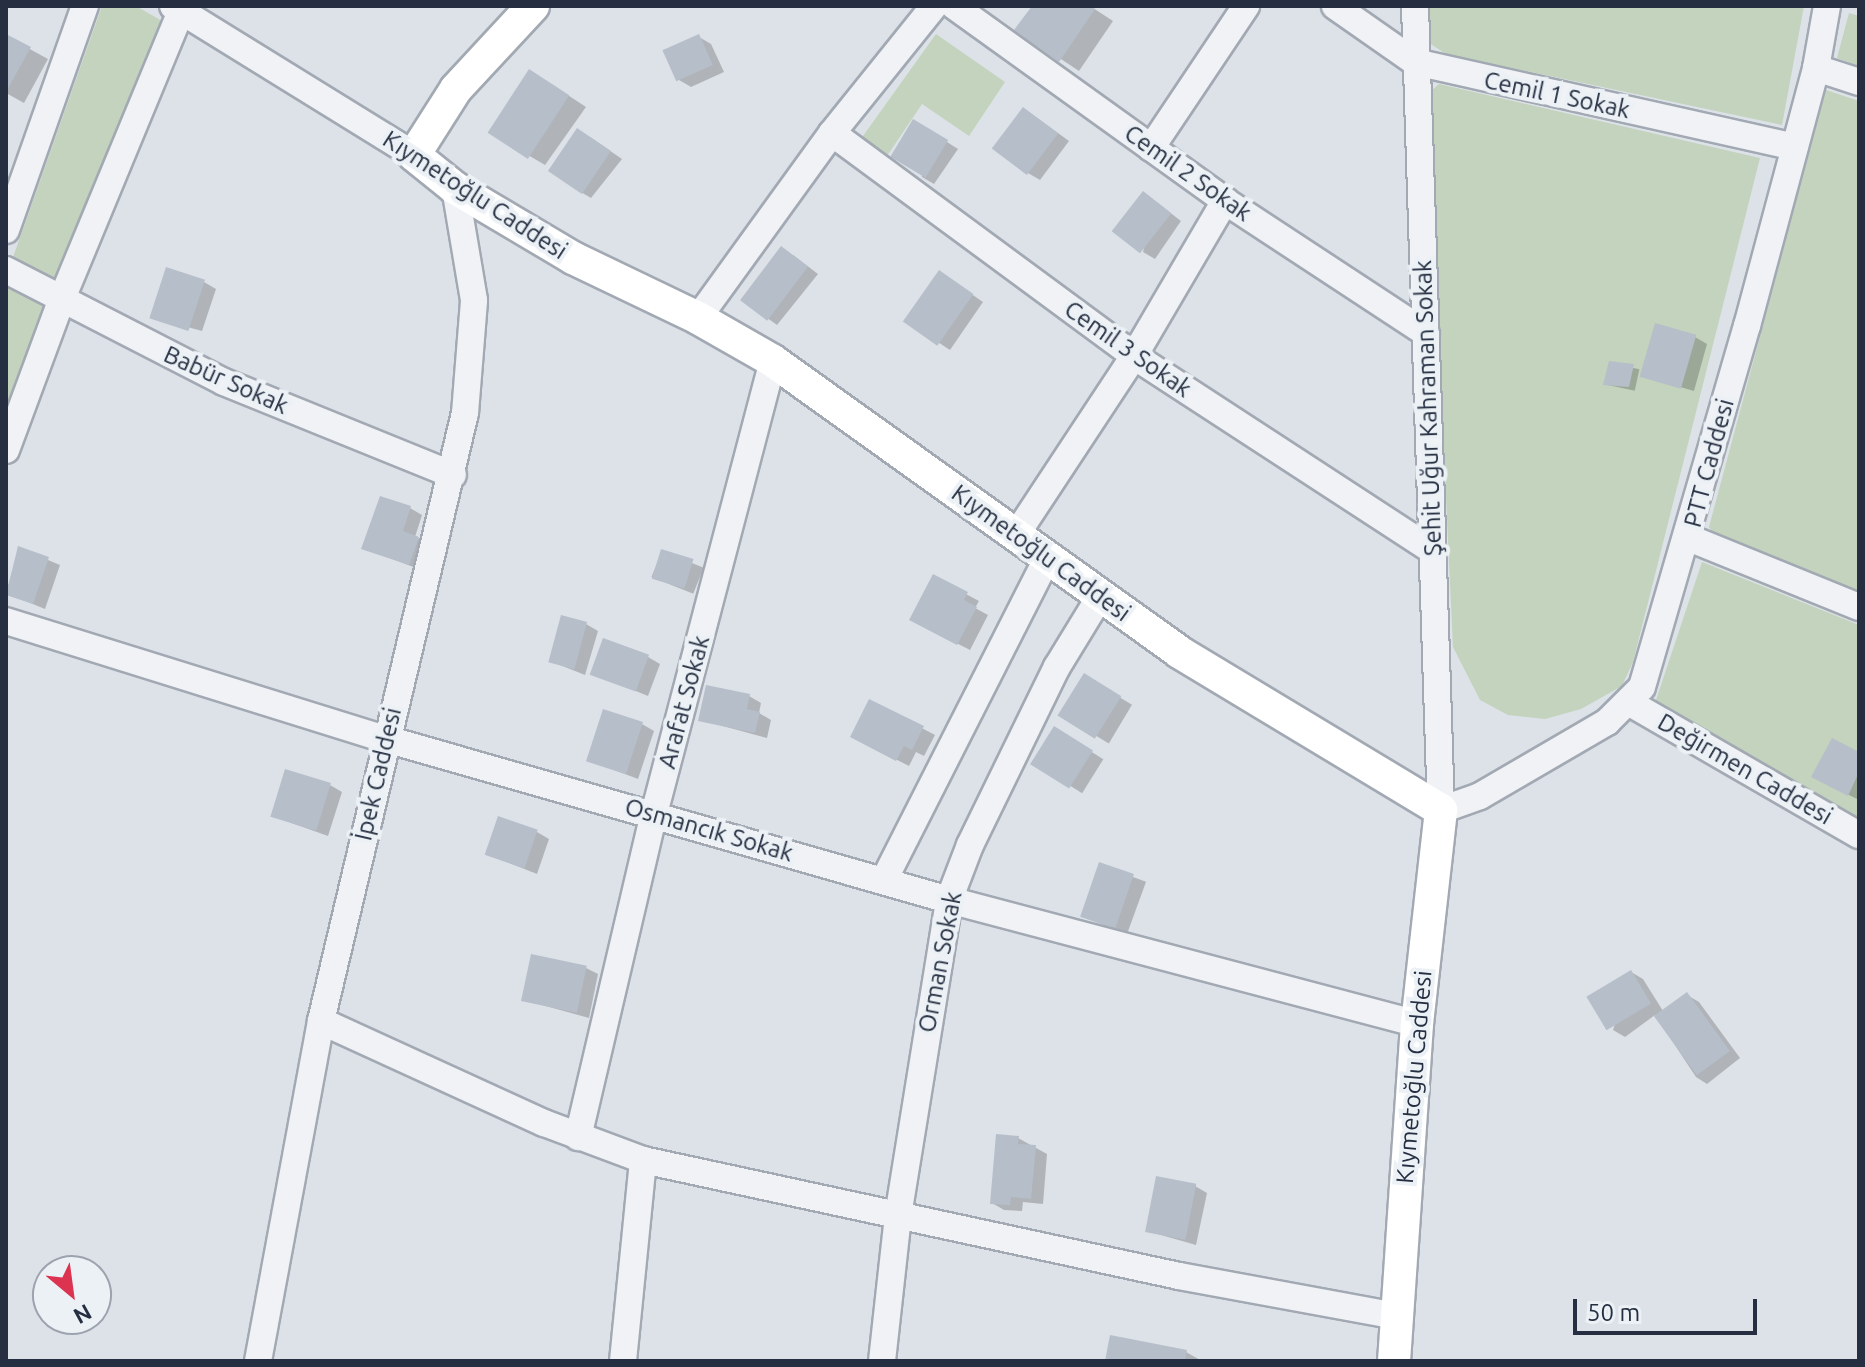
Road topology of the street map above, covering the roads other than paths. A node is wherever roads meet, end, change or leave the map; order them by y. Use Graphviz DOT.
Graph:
graph roads {
  1 [pos="85,6"];
  2 [pos="533,6"];
  3 [pos="934,6"];
  4 [pos="954,6"];
  5 [pos="1246,6"];
  6 [pos="1335,6"];
  7 [pos="1415,6"];
  8 [pos="1827,6"];
  9 [pos="177,9"];
  10 [pos="1415,62"];
  11 [pos="1816,68"];
  12 [pos="1859,82"];
  13 [pos="832,133"];
  14 [pos="1795,147"];
  15 [pos="1151,148"];
  16 [pos="414,155"];
  17 [pos="455,188"];
  18 [pos="1225,201"];
  19 [pos="6,230"];
  20 [pos="6,270"];
  21 [pos="61,301"];
  22 [pos="698,318"];
  23 [pos="1426,333"];
  24 [pos="1134,356"];
  25 [pos="773,361"];
  26 [pos="6,450"];
  27 [pos="453,475"];
  28 [pos="1016,535"];
  29 [pos="1689,538"];
  30 [pos="1433,551"];
  31 [pos="1048,557"];
  32 [pos="1101,595"];
  33 [pos="1859,607"];
  34 [pos="6,621"];
  35 [pos="1630,703"];
  36 [pos="386,739"];
  37 [pos="1441,810"];
  38 [pos="654,814"];
  39 [pos="1859,835"];
  40 [pos="884,880"];
  41 [pos="949,900"];
  42 [pos="321,1021"];
  43 [pos="1417,1024"];
  44 [pos="578,1137"];
  45 [pos="643,1160"];
  46 [pos="898,1216"];
  47 [pos="1397,1316"];
  48 [pos="258,1361"];
  49 [pos="623,1361"];
  50 [pos="882,1361"];
  51 [pos="1394,1361"];
  1 -- 19 [label="street"];
  2 -- 16 [label="main road"];
  3 -- 13 [label="street"];
  4 -- 15 [label="street, Cemil 2 Sokak"];
  5 -- 15 [label="street"];
  6 -- 10 [label="street, Cemil 1 Sokak"];
  7 -- 10 [label="street, Şehit Uğur Kahraman Sokak"];
  8 -- 11 [label="street, PTT Caddesi"];
  9 -- 16 [label="street, Kıymetoğlu Caddesi"];
  9 -- 21 [label="street"];
  10 -- 14 [label="street, Cemil 1 Sokak"];
  10 -- 23 [label="street, Şehit Uğur Kahraman Sokak"];
  11 -- 12 [label="street"];
  11 -- 14 [label="street, PTT Caddesi"];
  13 -- 22 [label="street"];
  13 -- 24 [label="street, Cemil 3 Sokak"];
  14 -- 29 [label="street, PTT Caddesi"];
  15 -- 18 [label="street, Cemil 2 Sokak"];
  16 -- 17 [label="main road, Kıymetoğlu Caddesi"];
  17 -- 22 [label="main road, Kıymetoğlu Caddesi"];
  17 -- 27 [label="street, İpek Caddesi"];
  18 -- 23 [label="street, Cemil 2 Sokak"];
  18 -- 24 [label="street"];
  20 -- 21 [label="street, Babür Sokak"];
  21 -- 26 [label="street"];
  21 -- 27 [label="street, Babür Sokak"];
  22 -- 25 [label="main road, Kıymetoğlu Caddesi"];
  23 -- 30 [label="street, Şehit Uğur Kahraman Sokak"];
  24 -- 28 [label="street"];
  24 -- 30 [label="street, Cemil 3 Sokak"];
  25 -- 28 [label="main road, Kıymetoğlu Caddesi"];
  25 -- 38 [label="street, Arafat Sokak"];
  27 -- 36 [label="street, İpek Caddesi"];
  28 -- 31 [label="main road, Kıymetoğlu Caddesi"];
  29 -- 33 [label="street"];
  29 -- 35 [label="street, PTT Caddesi"];
  30 -- 37 [label="street, Şehit Uğur Kahraman Sokak"];
  31 -- 32 [label="main road, Kıymetoğlu Caddesi"];
  31 -- 40 [label="street"];
  32 -- 37 [label="main road, Kıymetoğlu Caddesi"];
  32 -- 41 [label="street, Orman Sokak"];
  34 -- 36 [label="street, Osmancık Sokak"];
  35 -- 37 [label="street, PTT Caddesi"];
  35 -- 39 [label="street, Değirmen Caddesi"];
  36 -- 38 [label="street, Osmancık Sokak"];
  36 -- 42 [label="street, İpek Caddesi"];
  37 -- 43 [label="main road, Kıymetoğlu Caddesi"];
  38 -- 40 [label="street, Osmancık Sokak"];
  38 -- 44 [label="street, Arafat Sokak"];
  40 -- 41 [label="street, Osmancık Sokak"];
  41 -- 43 [label="street, Osmancık Sokak"];
  41 -- 46 [label="street, Orman Sokak"];
  42 -- 44 [label="street"];
  42 -- 48 [label="street, İpek Caddesi"];
  43 -- 47 [label="main road, Kıymetoğlu Caddesi"];
  44 -- 45 [label="street"];
  45 -- 46 [label="street"];
  45 -- 49 [label="street"];
  46 -- 47 [label="street"];
  46 -- 50 [label="street, Orman Sokak"];
  47 -- 51 [label="main road, Kıymetoğlu Caddesi"];
}
